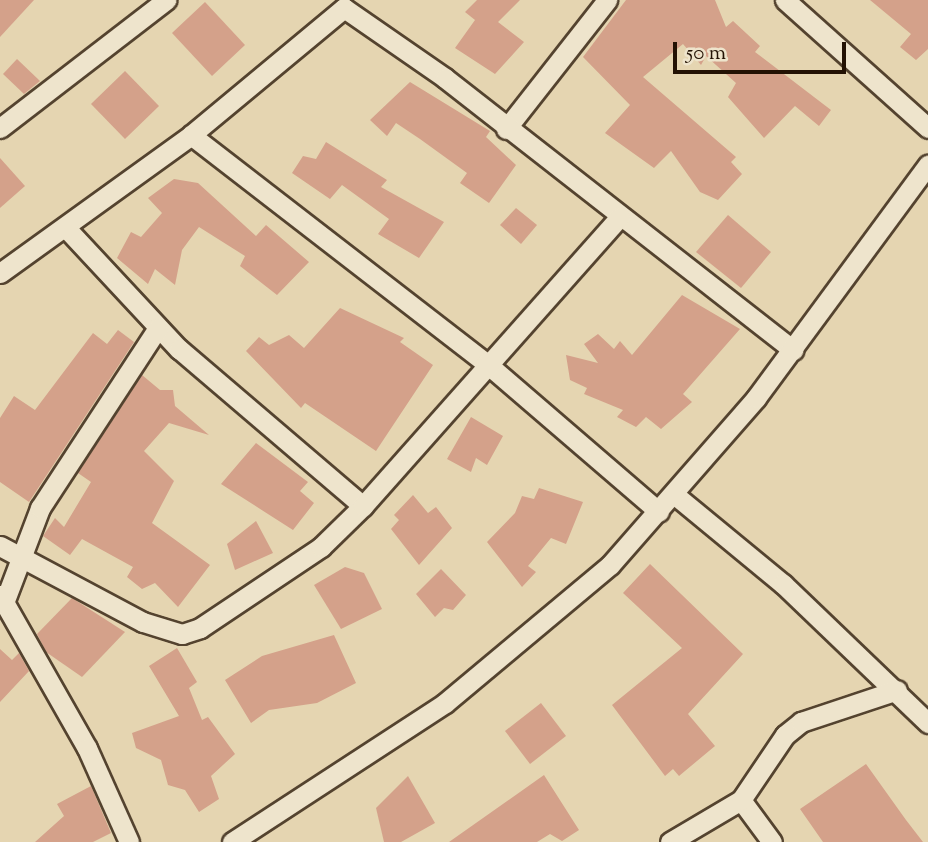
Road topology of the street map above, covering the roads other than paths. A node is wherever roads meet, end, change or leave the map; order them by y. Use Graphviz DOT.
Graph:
graph roads {
  1 [pos="166,0"];
  2 [pos="607,0"];
  3 [pos="785,0"];
  4 [pos="337,4"];
  5 [pos="0,128"];
  6 [pos="506,128"];
  7 [pos="928,128"];
  8 [pos="191,135"];
  9 [pos="928,165"];
  10 [pos="620,217"];
  11 [pos="66,228"];
  12 [pos="0,273"];
  13 [pos="158,328"];
  14 [pos="793,350"];
  15 [pos="486,363"];
  16 [pos="675,495"];
  17 [pos="363,506"];
  18 [pos="659,512"];
  19 [pos="0,546"];
  20 [pos="19,556"];
  21 [pos="2,599"];
  22 [pos="897,690"];
  23 [pos="928,723"];
  24 [pos="741,800"];
  25 [pos="129,842"];
  26 [pos="232,842"];
  27 [pos="670,842"];
  28 [pos="772,842"];
  1 -- 5 [label="street"];
  2 -- 6 [label="street"];
  3 -- 7 [label="street"];
  4 -- 6 [label="street"];
  4 -- 8 [label="street"];
  6 -- 10 [label="street"];
  8 -- 11 [label="street"];
  8 -- 15 [label="street"];
  9 -- 14 [label="street"];
  10 -- 14 [label="street"];
  10 -- 15 [label="street"];
  11 -- 12 [label="street"];
  11 -- 13 [label="street"];
  13 -- 17 [label="street"];
  13 -- 20 [label="street"];
  14 -- 16 [label="street"];
  15 -- 17 [label="street"];
  15 -- 18 [label="street"];
  16 -- 18 [label="street"];
  16 -- 22 [label="street"];
  17 -- 20 [label="street"];
  18 -- 26 [label="street"];
  19 -- 20 [label="street"];
  20 -- 21 [label="street"];
  21 -- 25 [label="street"];
  22 -- 23 [label="street"];
  22 -- 24 [label="street"];
  24 -- 27 [label="street"];
  24 -- 28 [label="street"];
}
